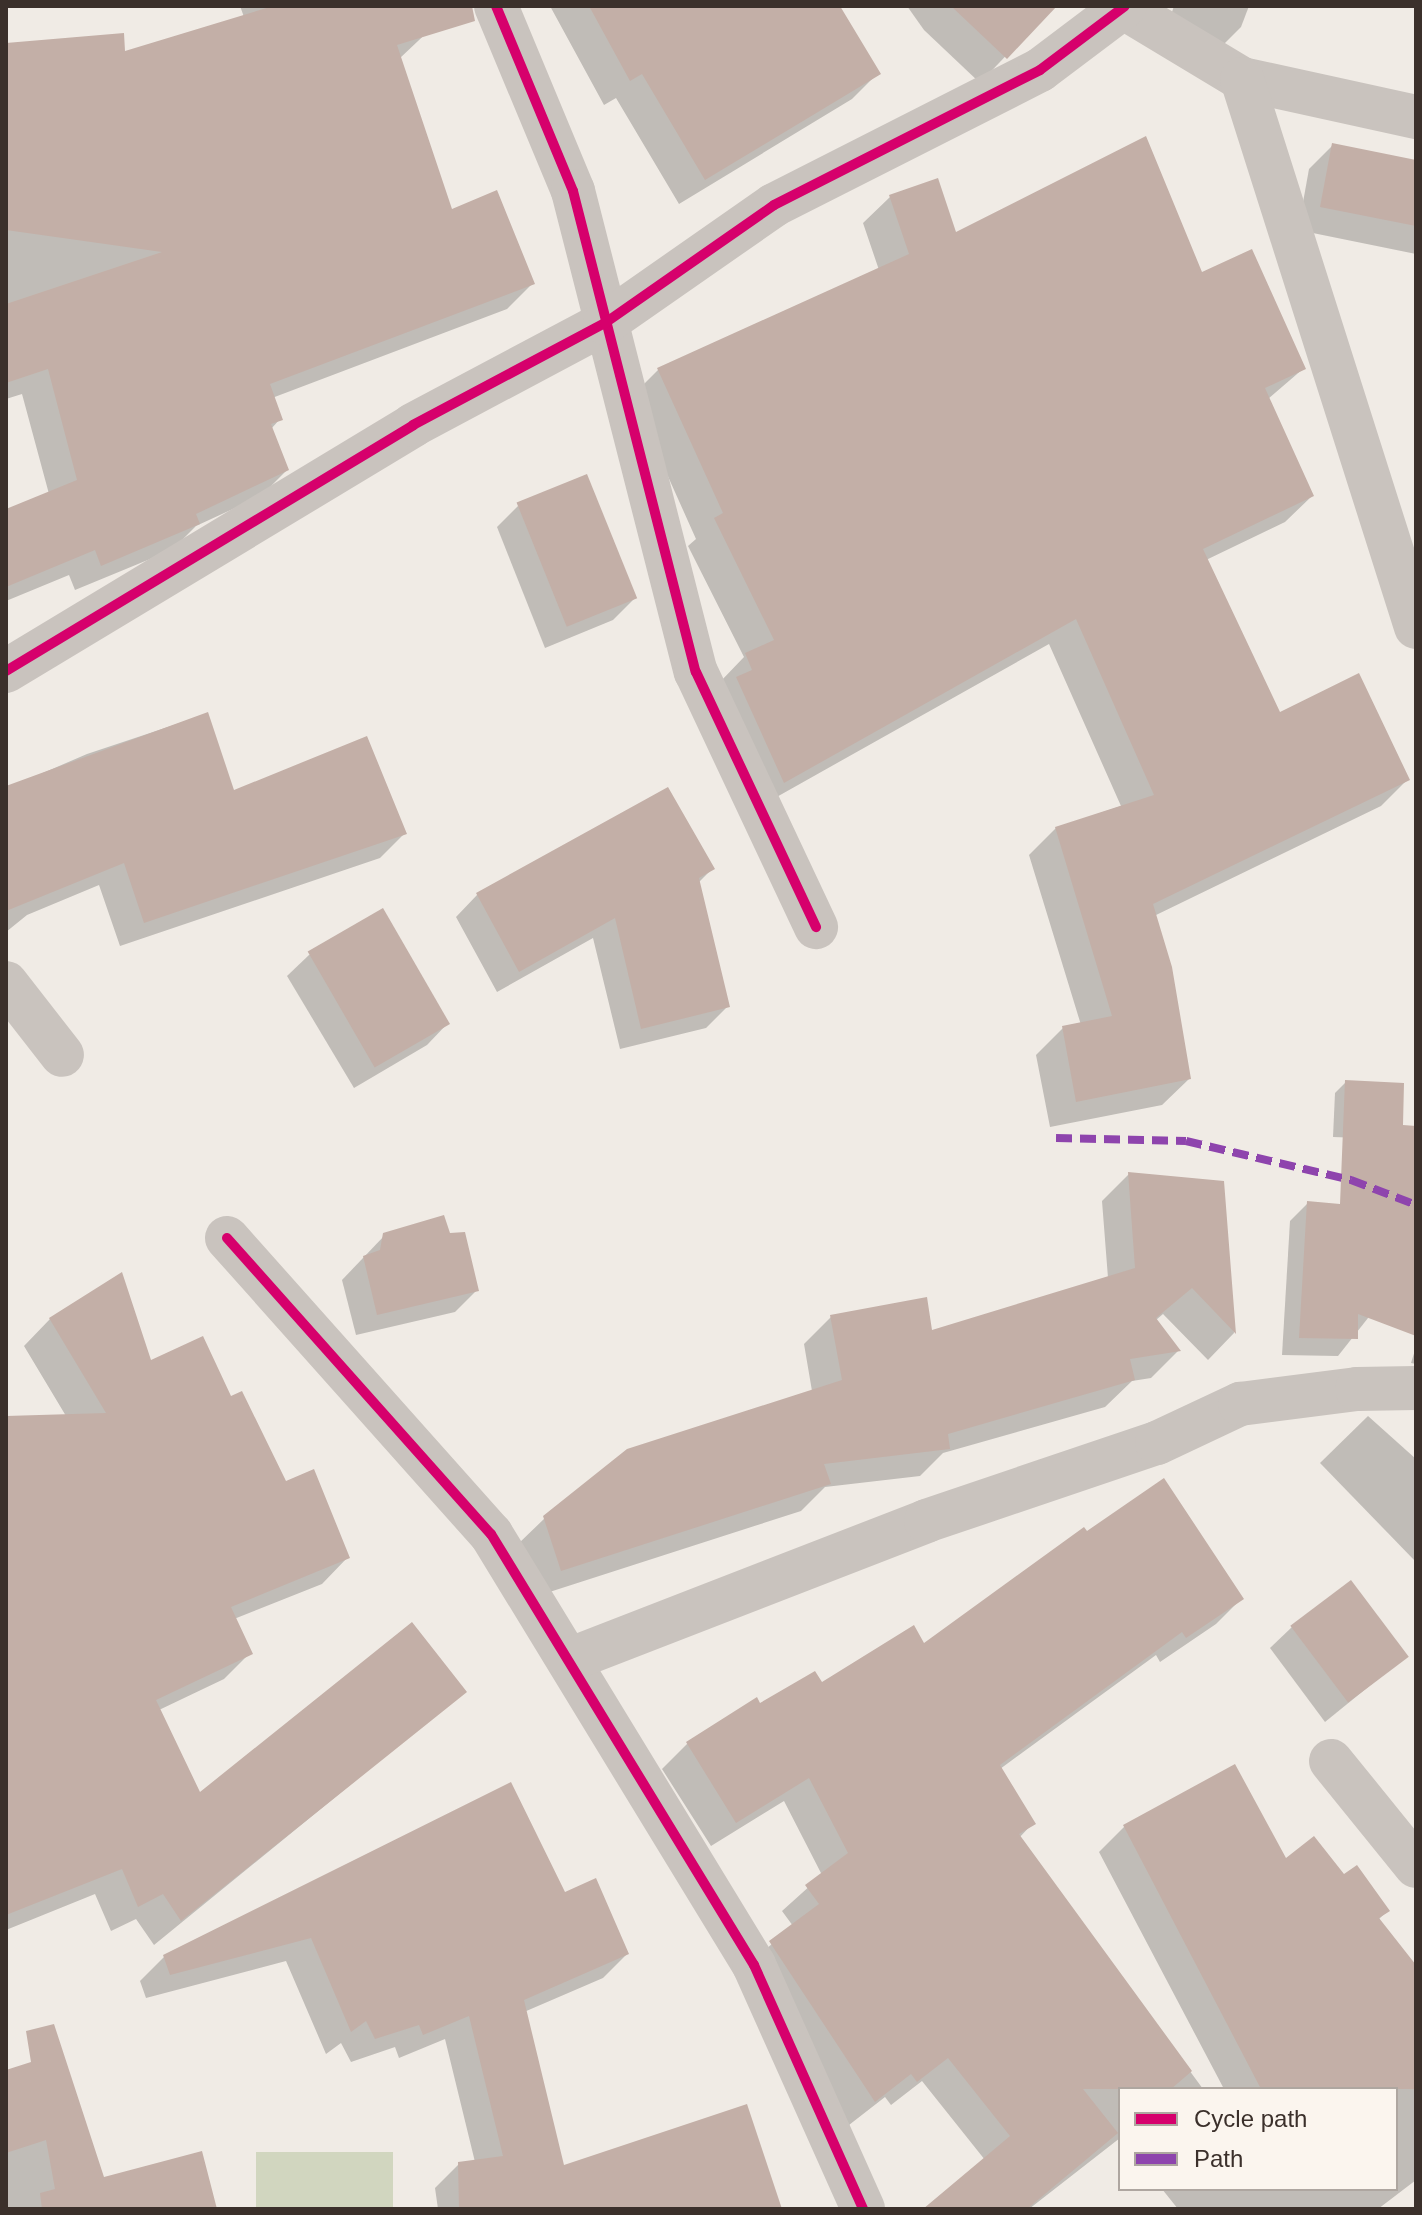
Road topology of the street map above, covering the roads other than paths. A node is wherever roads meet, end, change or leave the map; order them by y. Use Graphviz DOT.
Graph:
graph roads {
  1 [pos="496,6"];
  2 [pos="1125,7"];
  3 [pos="1242,79"];
  4 [pos="1416,117"];
  5 [pos="605,323"];
  6 [pos="1416,627"];
  7 [pos="6,671"];
  8 [pos="816,927"];
  9 [pos="6,983"];
  10 [pos="62,1055"];
  11 [pos="227,1238"];
  12 [pos="1416,1388"];
  13 [pos="571,1659"];
  14 [pos="1331,1761"];
  15 [pos="1416,1866"];
  16 [pos="863,2209"];
  1 -- 5 [label="street"];
  2 -- 3 [label="street"];
  2 -- 5 [label="street"];
  3 -- 4 [label="street"];
  3 -- 6 [label="street"];
  5 -- 7 [label="street"];
  5 -- 8 [label="street"];
  9 -- 10 [label="street"];
  11 -- 13 [label="street"];
  12 -- 13 [label="street"];
  13 -- 16 [label="street"];
  14 -- 15 [label="street"];
}
